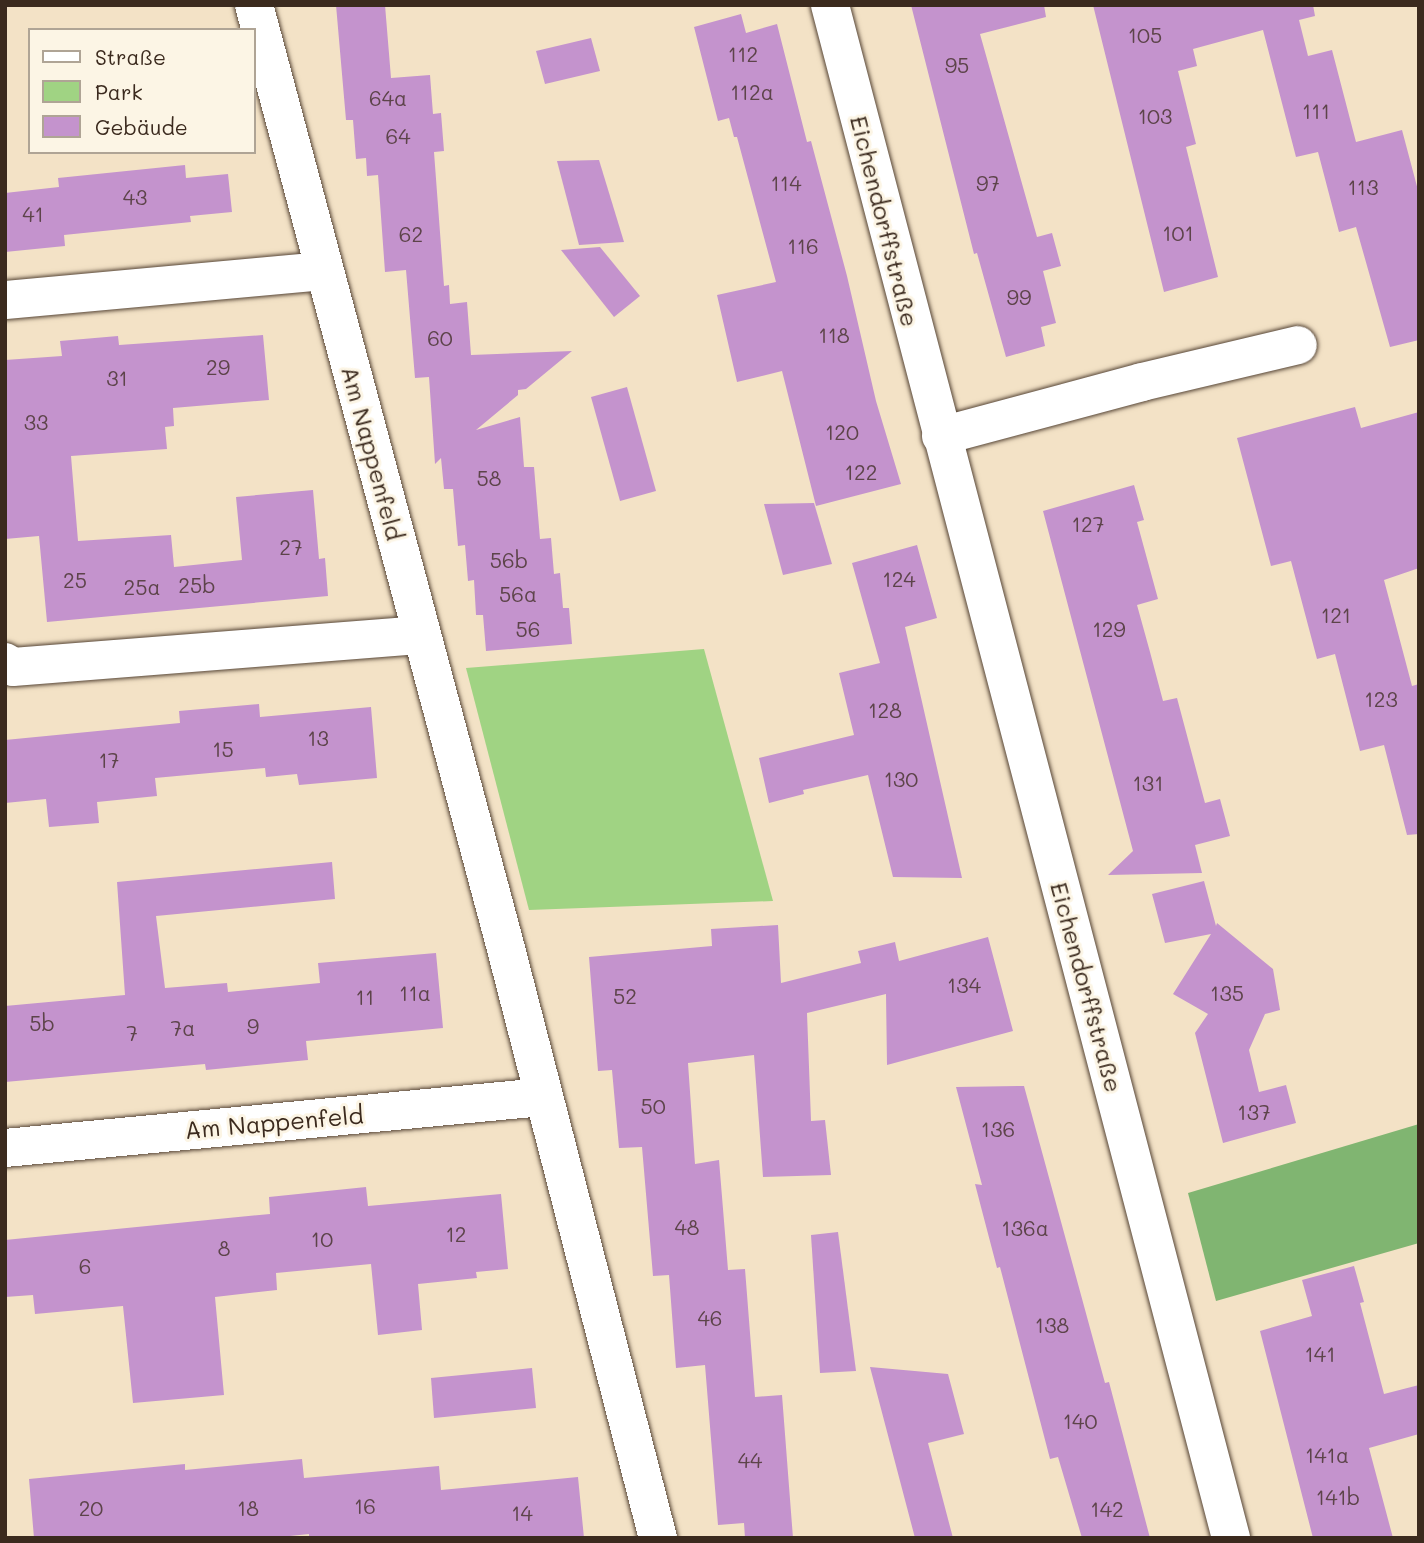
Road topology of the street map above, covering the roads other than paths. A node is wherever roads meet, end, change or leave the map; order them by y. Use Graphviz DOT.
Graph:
graph roads {
  1 [pos="254,5"];
  2 [pos="830,5"];
  3 [pos="324,271"];
  4 [pos="5,300"];
  5 [pos="1297,345"];
  6 [pos="941,436"];
  7 [pos="422,635"];
  8 [pos="5,662"];
  9 [pos="543,1097"];
  10 [pos="5,1148"];
  11 [pos="658,1538"];
  12 [pos="1231,1538"];
  1 -- 3 [label="street, Am Nappenfeld"];
  2 -- 6 [label="street, Eichendorffstraße"];
  3 -- 4 [label="street"];
  3 -- 7 [label="street, Am Nappenfeld"];
  5 -- 6 [label="street"];
  6 -- 12 [label="street, Eichendorffstraße"];
  7 -- 8 [label="street"];
  7 -- 9 [label="street, Am Nappenfeld"];
  9 -- 10 [label="street, Am Nappenfeld"];
  9 -- 11 [label="street, Am Nappenfeld"];
}
